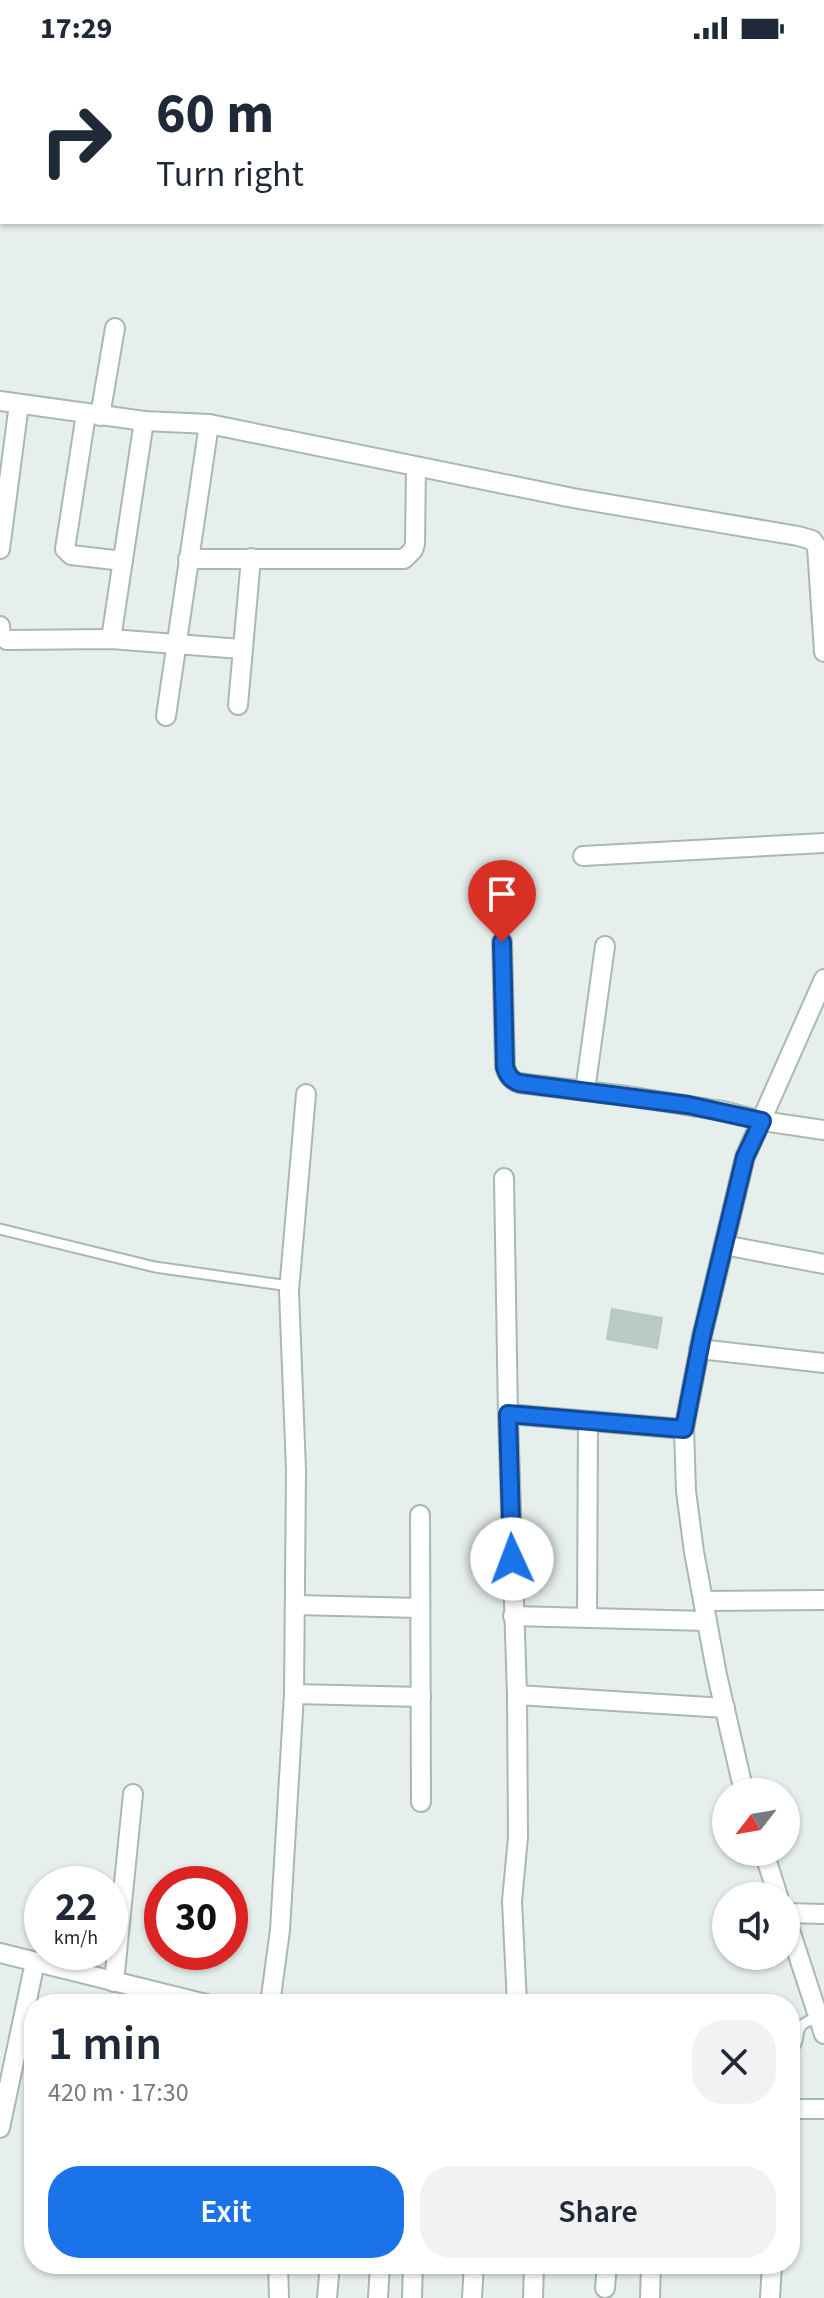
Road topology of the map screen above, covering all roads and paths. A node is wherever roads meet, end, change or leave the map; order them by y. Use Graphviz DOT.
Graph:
graph roads {
  1 [pos="115,328"];
  2 [pos="9,403"];
  3 [pos="93,415"];
  4 [pos="144,421"];
  5 [pos="209,424"];
  6 [pos="416,467"];
  7 [pos="820,547"];
  8 [pos="0,549"];
  9 [pos="251,558"];
  10 [pos="188,559"];
  11 [pos="123,561"];
  12 [pos="0,626"];
  13 [pos="111,639"];
  14 [pos="177,644"];
  15 [pos="241,649"];
  16 [pos="824,652"];
  17 [pos="238,705"];
  18 [pos="166,716"];
  19 [pos="824,843"];
  20 [pos="583,856"];
  21 [pos="502,942"];
  22 [pos="605,946"];
  23 [pos="824,979"];
  24 [pos="585,1091"];
  25 [pos="306,1094"];
  26 [pos="762,1121"];
  27 [pos="824,1130"];
  28 [pos="504,1178"];
  29 [pos="0,1229"];
  30 [pos="724,1245"];
  31 [pos="824,1264"];
  32 [pos="289,1286"];
  33 [pos="699,1349"];
  34 [pos="824,1363"];
  35 [pos="508,1414"];
  36 [pos="588,1421"];
  37 [pos="684,1429"];
  38 [pos="420,1515"];
  39 [pos="824,1600"];
  40 [pos="703,1601"];
  41 [pos="296,1605"];
  42 [pos="420,1608"];
  43 [pos="513,1616"];
  44 [pos="587,1618"];
  45 [pos="707,1621"];
  46 [pos="294,1694"];
  47 [pos="517,1695"];
  48 [pos="421,1697"];
  49 [pos="725,1708"];
  50 [pos="741,1778"];
  51 [pos="133,1794"];
  52 [pos="421,1802"];
  53 [pos="824,1914"];
  54 [pos="800,1915"];
  55 [pos="0,1953"];
  56 [pos="800,1957"];
  57 [pos="24,1959"];
  58 [pos="33,1970"];
  59 [pos="67,1970"];
  60 [pos="114,1982"];
  61 [pos="28,1994"];
  62 [pos="164,1994"];
  63 [pos="271,1994"];
  64 [pos="517,1994"];
  65 [pos="24,2014"];
  66 [pos="820,2016"];
  67 [pos="800,2028"];
  68 [pos="800,2109"];
  69 [pos="824,2109"];
  70 [pos="0,2128"];
  71 [pos="278,2274"];
  72 [pos="329,2274"];
  73 [pos="379,2274"];
  74 [pos="413,2274"];
  75 [pos="473,2274"];
  76 [pos="534,2274"];
  77 [pos="606,2274"];
  78 [pos="651,2274"];
  79 [pos="771,2274"];
  80 [pos="605,2288"];
  81 [pos="279,2298"];
  82 [pos="327,2298"];
  83 [pos="378,2298"];
  84 [pos="412,2298"];
  85 [pos="472,2298"];
  86 [pos="533,2298"];
  87 [pos="650,2298"];
  88 [pos="770,2298"];
  1 -- 3 [label="street"];
  2 -- 3 [label="street"];
  2 -- 8 [label="street"];
  3 -- 4 [label="street"];
  3 -- 11 [label="street"];
  4 -- 5 [label="street"];
  4 -- 11 [label="street"];
  5 -- 6 [label="street"];
  5 -- 10 [label="street"];
  6 -- 7 [label="street"];
  6 -- 9 [label="street"];
  7 -- 16 [label="street"];
  9 -- 10 [label="street"];
  9 -- 15 [label="street"];
  10 -- 14 [label="street"];
  11 -- 13 [label="street"];
  12 -- 13 [label="street"];
  13 -- 14 [label="street"];
  14 -- 15 [label="street"];
  14 -- 18 [label="street"];
  15 -- 17 [label="street"];
  19 -- 20 [label="street"];
  21 -- 24 [label="street"];
  22 -- 24 [label="street"];
  23 -- 26 [label="street"];
  24 -- 26 [label="street"];
  25 -- 32 [label="street"];
  26 -- 27 [label="street"];
  26 -- 30 [label="street"];
  28 -- 35 [label="street"];
  29 -- 32 [label="lane"];
  30 -- 31 [label="street"];
  30 -- 33 [label="street"];
  32 -- 41 [label="street"];
  33 -- 34 [label="street"];
  33 -- 37 [label="street"];
  35 -- 36 [label="street"];
  35 -- 43 [label="street"];
  36 -- 37 [label="street"];
  36 -- 44 [label="street"];
  37 -- 40 [label="street"];
  38 -- 42 [label="street"];
  39 -- 40 [label="street"];
  40 -- 45 [label="street"];
  41 -- 42 [label="street"];
  41 -- 46 [label="street"];
  42 -- 48 [label="street"];
  43 -- 44 [label="street"];
  43 -- 47 [label="street"];
  44 -- 45 [label="street"];
  45 -- 49 [label="street"];
  46 -- 48 [label="street"];
  46 -- 63 [label="street"];
  47 -- 49 [label="street"];
  47 -- 64 [label="street"];
  48 -- 52 [label="street"];
  49 -- 50 [label="street"];
  51 -- 60 [label="street"];
  53 -- 54 [label="street"];
  55 -- 57 [label="street"];
  56 -- 66 [label="street"];
  58 -- 61 [label="street"];
  59 -- 60 [label="street"];
  60 -- 62 [label="street"];
  65 -- 70 [label="street"];
  66 -- 67 [label="lane"];
  68 -- 69 [label="street"];
  71 -- 81 [label="street"];
  72 -- 82 [label="street"];
  73 -- 83 [label="street"];
  74 -- 84 [label="street"];
  75 -- 85 [label="street"];
  76 -- 86 [label="street"];
  77 -- 80 [label="street"];
  78 -- 87 [label="street"];
  79 -- 88 [label="street"];
}
